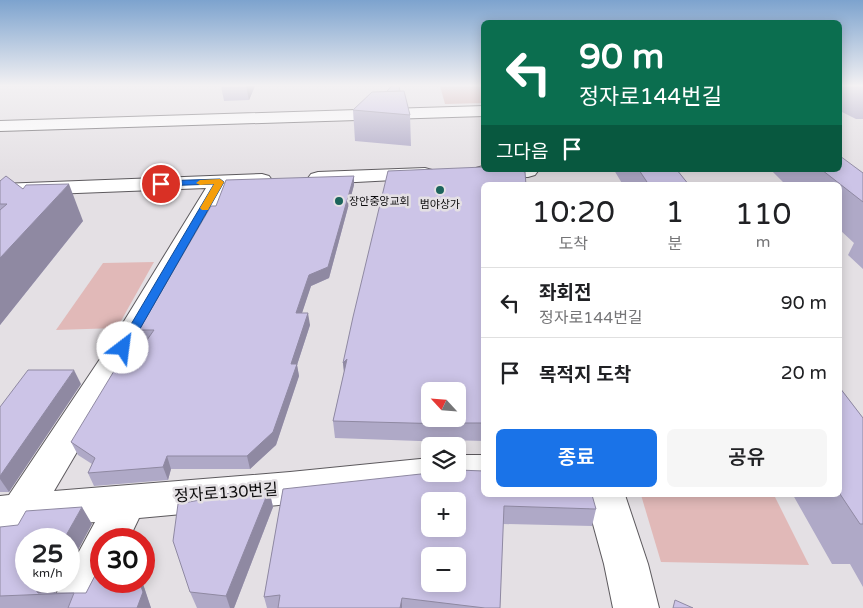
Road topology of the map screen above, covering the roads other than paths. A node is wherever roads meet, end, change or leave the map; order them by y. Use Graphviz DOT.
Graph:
graph roads {
  1 [pos="375,114"];
  2 [pos="0,126"];
  3 [pos="483,172"];
  4 [pos="460,173"];
  5 [pos="440,174"];
  6 [pos="220,182"];
  7 [pos="1,191"];
  8 [pos="466,470"];
  9 [pos="481,470"];
  10 [pos="421,474"];
  11 [pos="606,497"];
  12 [pos="127,501"];
  13 [pos="10,512"];
  14 [pos="114,528"];
  15 [pos="90,574"];
  16 [pos="73,608"];
  17 [pos="636,608"];
  1 -- 2 [label="street"];
  3 -- 4 [label="street"];
  5 -- 6 [label="street"];
  6 -- 7 [label="street"];
  6 -- 13 [label="street, 정자로130번길"];
  8 -- 9 [label="street"];
  10 -- 12 [label="street, 정자로130번길"];
  11 -- 17 [label="street"];
  12 -- 13 [label="street, 정자로130번길"];
  12 -- 14 [label="street"];
  15 -- 16 [label="street"];
}
